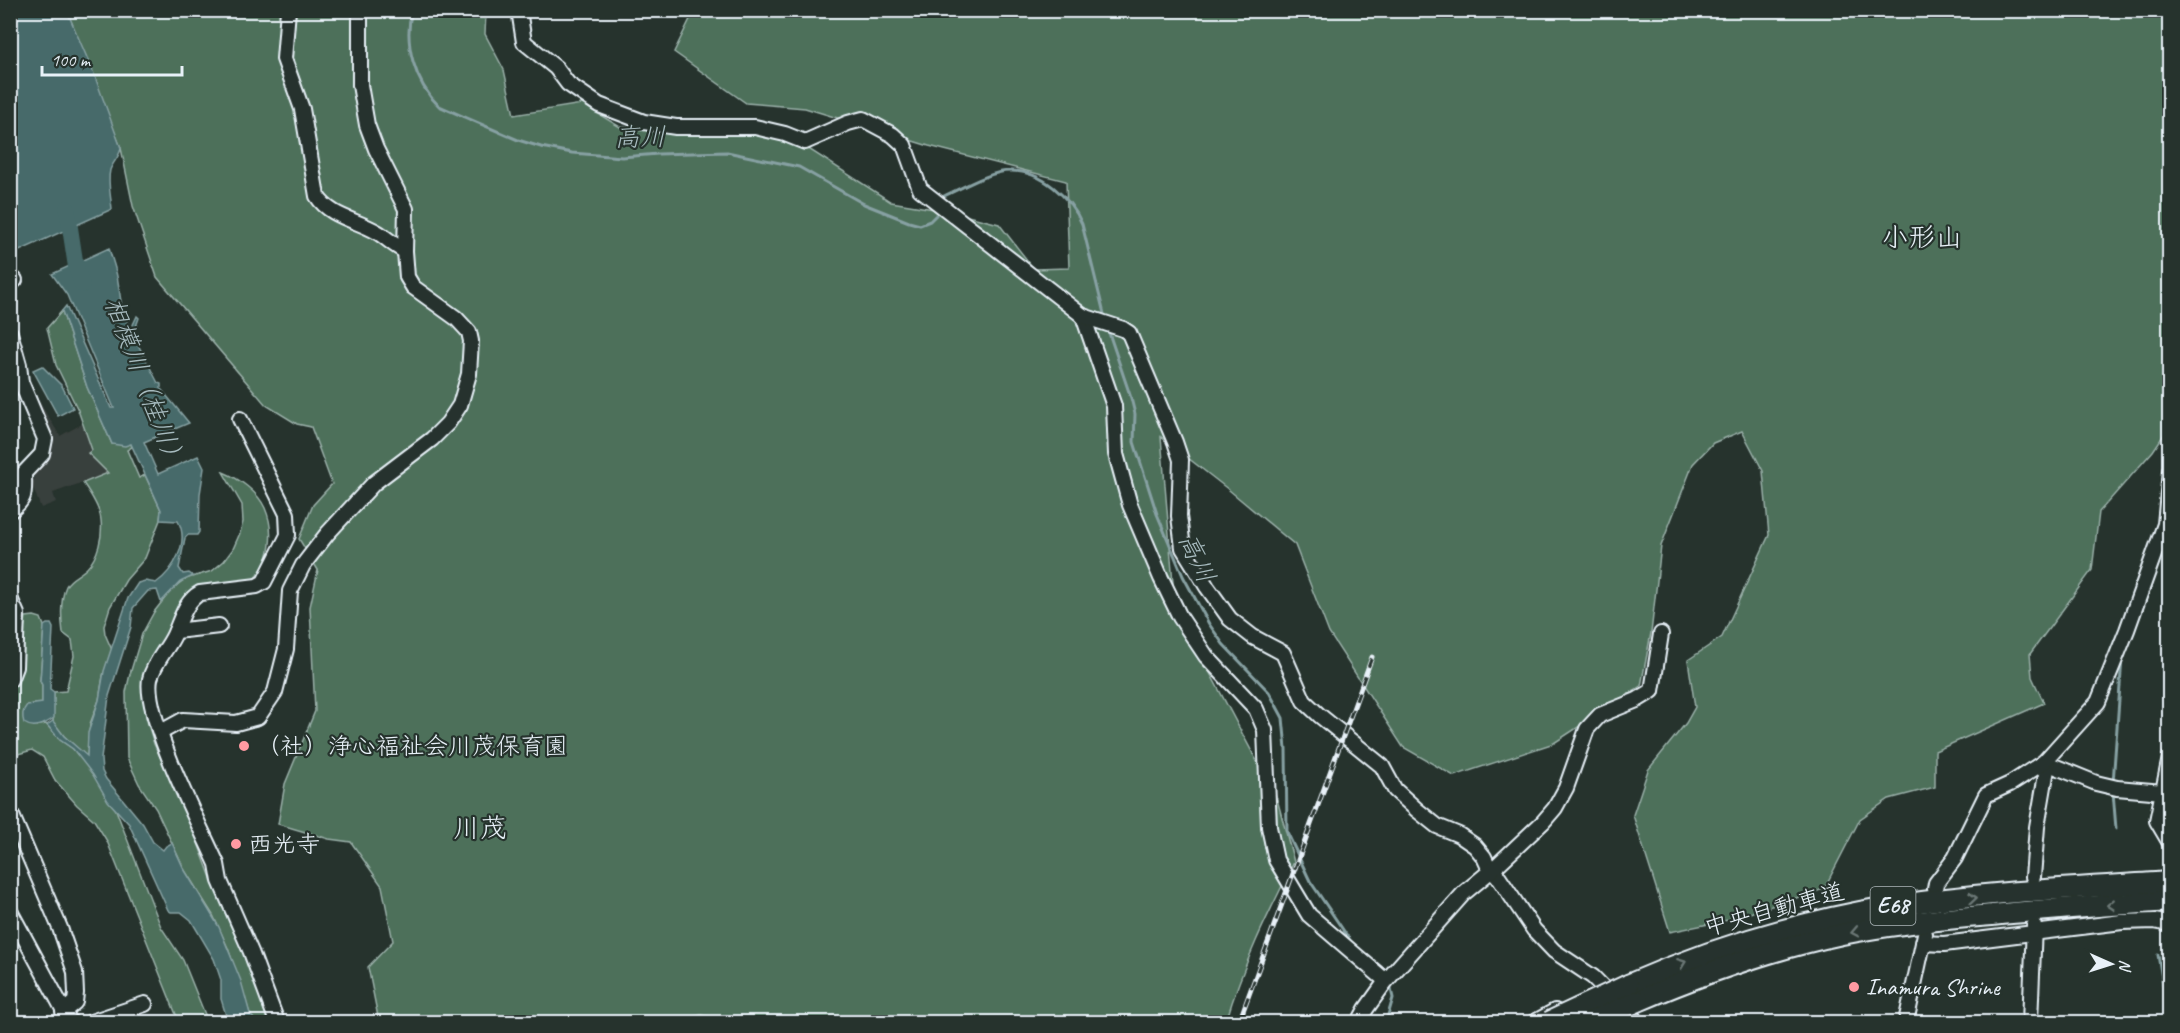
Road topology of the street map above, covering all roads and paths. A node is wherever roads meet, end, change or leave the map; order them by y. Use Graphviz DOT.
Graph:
graph roads {
  1 [pos="288,10"];
  2 [pos="360,10"];
  3 [pos="519,10"];
  4 [pos="405,251"];
  5 [pos="1083,316"];
  6 [pos="10,333"];
  7 [pos="240,419"];
  8 [pos="2169,471"];
  9 [pos="10,511"];
  10 [pos="10,598"];
  11 [pos="219,626"];
  12 [pos="176,631"];
  13 [pos="1661,634"];
  14 [pos="13,639"];
  15 [pos="10,680"];
  16 [pos="161,732"];
  17 [pos="2169,757"];
  18 [pos="2046,762"];
  19 [pos="2163,792"];
  20 [pos="10,811"];
  21 [pos="2169,843"];
  22 [pos="1491,870"];
  23 [pos="2033,877"];
  24 [pos="2169,882"];
  25 [pos="1935,889"];
  26 [pos="2169,902"];
  27 [pos="11,911"];
  28 [pos="2169,924"];
  29 [pos="2034,926"];
  30 [pos="1386,981"];
  31 [pos="1601,986"];
  32 [pos="1633,993"];
  33 [pos="75,1002"];
  34 [pos="145,1004"];
  35 [pos="1365,1016"];
  36 [pos="67,1017"];
  37 [pos="91,1023"];
  38 [pos="277,1023"];
  39 [pos="1359,1023"];
  40 [pos="1535,1023"];
  41 [pos="1549,1023"];
  42 [pos="1590,1023"];
  43 [pos="1637,1023"];
  44 [pos="1906,1023"];
  45 [pos="2030,1023"];
  1 -- 4 [label="street"];
  2 -- 4 [label="street"];
  3 -- 5 [label="street"];
  4 -- 16 [label="street"];
  5 -- 22 [label="street"];
  5 -- 30 [label="street"];
  6 -- 9 [label="street"];
  7 -- 12 [label="street"];
  8 -- 18 [label="street"];
  10 -- 14 [label="street"];
  11 -- 12 [label="street"];
  12 -- 16 [label="street"];
  13 -- 22 [label="street"];
  14 -- 15 [label="street"];
  16 -- 38 [label="street"];
  17 -- 19 [label="street"];
  18 -- 19 [label="street"];
  18 -- 23 [label="street"];
  18 -- 25 [label="street"];
  19 -- 21 [label="street"];
  20 -- 33 [label="street"];
  22 -- 30 [label="street"];
  22 -- 31 [label="street"];
  32 -- 24 [label="highway, 中央自動車道 / E68, one-way"];
  26 -- 32 [label="highway, 中央自動車道 / E68, one-way"];
  27 -- 36 [label="street"];
  28 -- 29 [label="street"];
  29 -- 44 [label="street"];
  29 -- 45 [label="street"];
  30 -- 35 [label="street"];
  31 -- 40 [label="street"];
  31 -- 43 [label="street"];
  32 -- 41 [label="highway, 中央自動車道 / E68, bridge"];
  32 -- 42 [label="highway, 中央自動車道 / E68, bridge"];
  33 -- 36 [label="street"];
  33 -- 37 [label="street"];
  34 -- 37 [label="street"];
  35 -- 39 [label="street"];
}
